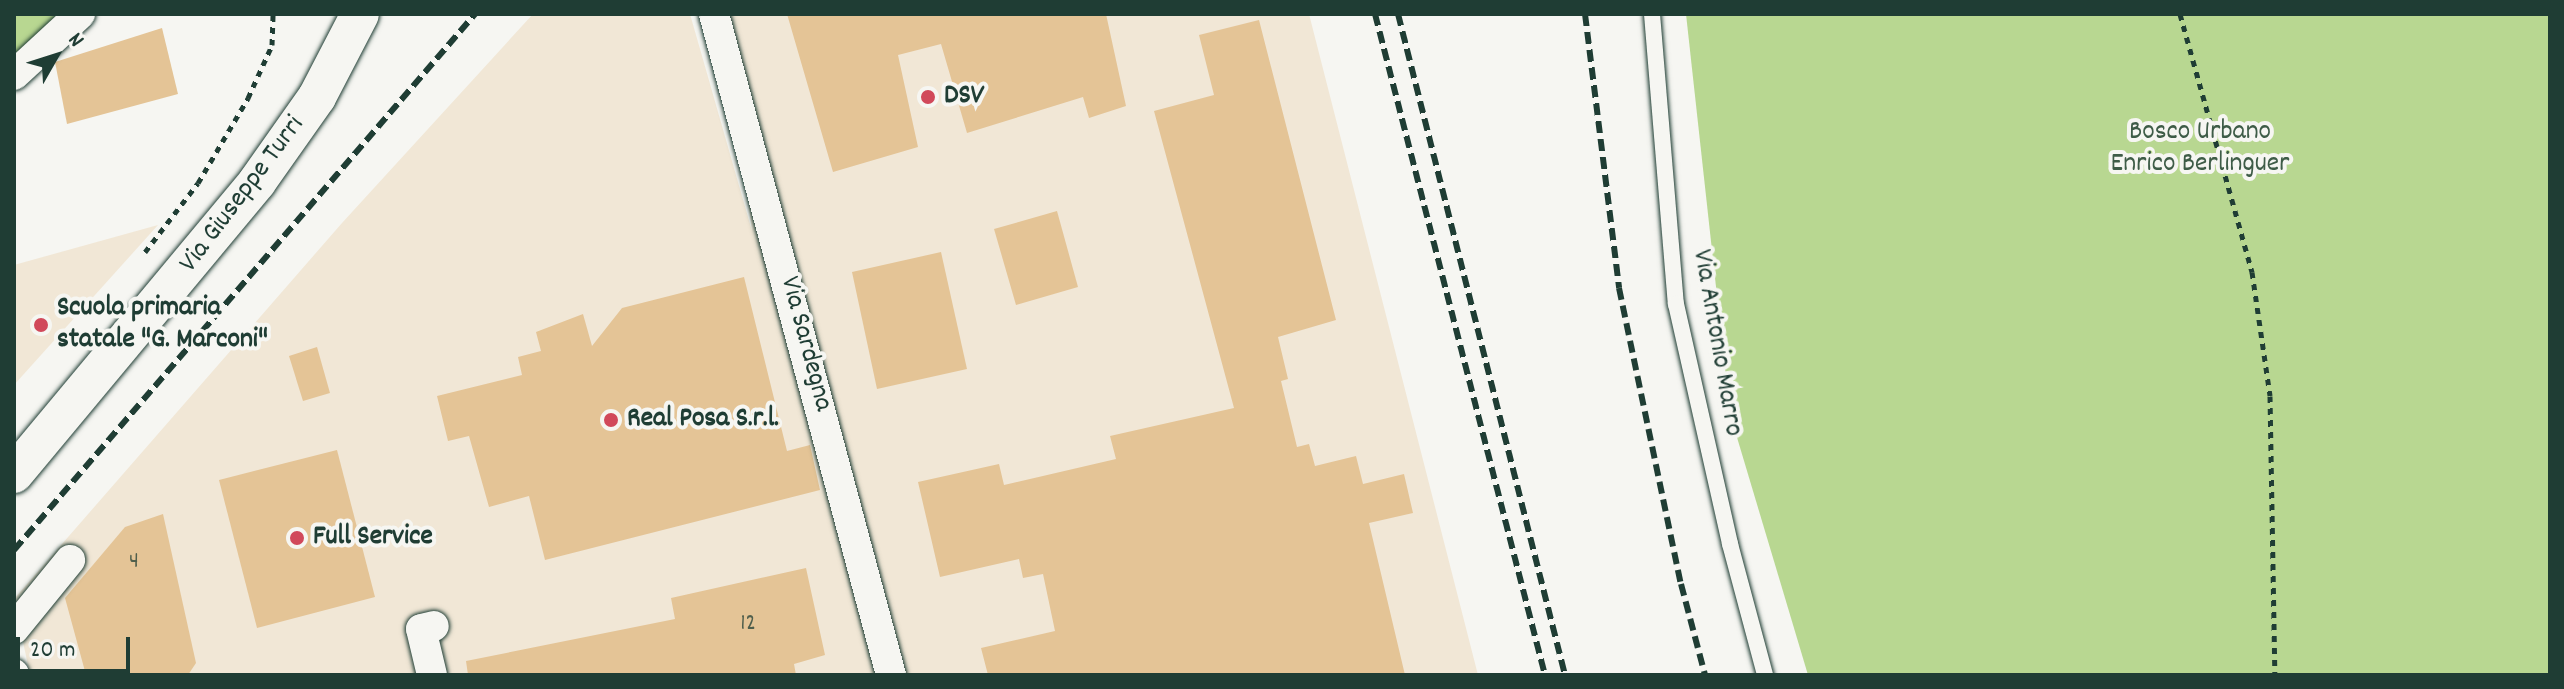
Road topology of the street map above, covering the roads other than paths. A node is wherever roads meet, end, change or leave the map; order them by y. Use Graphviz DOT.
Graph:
graph roads {
  1 [pos="80,14"];
  2 [pos="360,14"];
  3 [pos="714,14"];
  4 [pos="1652,14"];
  5 [pos="14,75"];
  6 [pos="14,474"];
  7 [pos="70,560"];
  8 [pos="434,626"];
  9 [pos="14,629"];
  10 [pos="432,675"];
  11 [pos="891,675"];
  12 [pos="1765,675"];
  1 -- 5 [label="street"];
  2 -- 6 [label="street, Via Giuseppe Turri"];
  3 -- 11 [label="street, Via Sardegna"];
  4 -- 12 [label="lane, Via Antonio Marro"];
  7 -- 9 [label="street"];
  8 -- 10 [label="street"];
}
